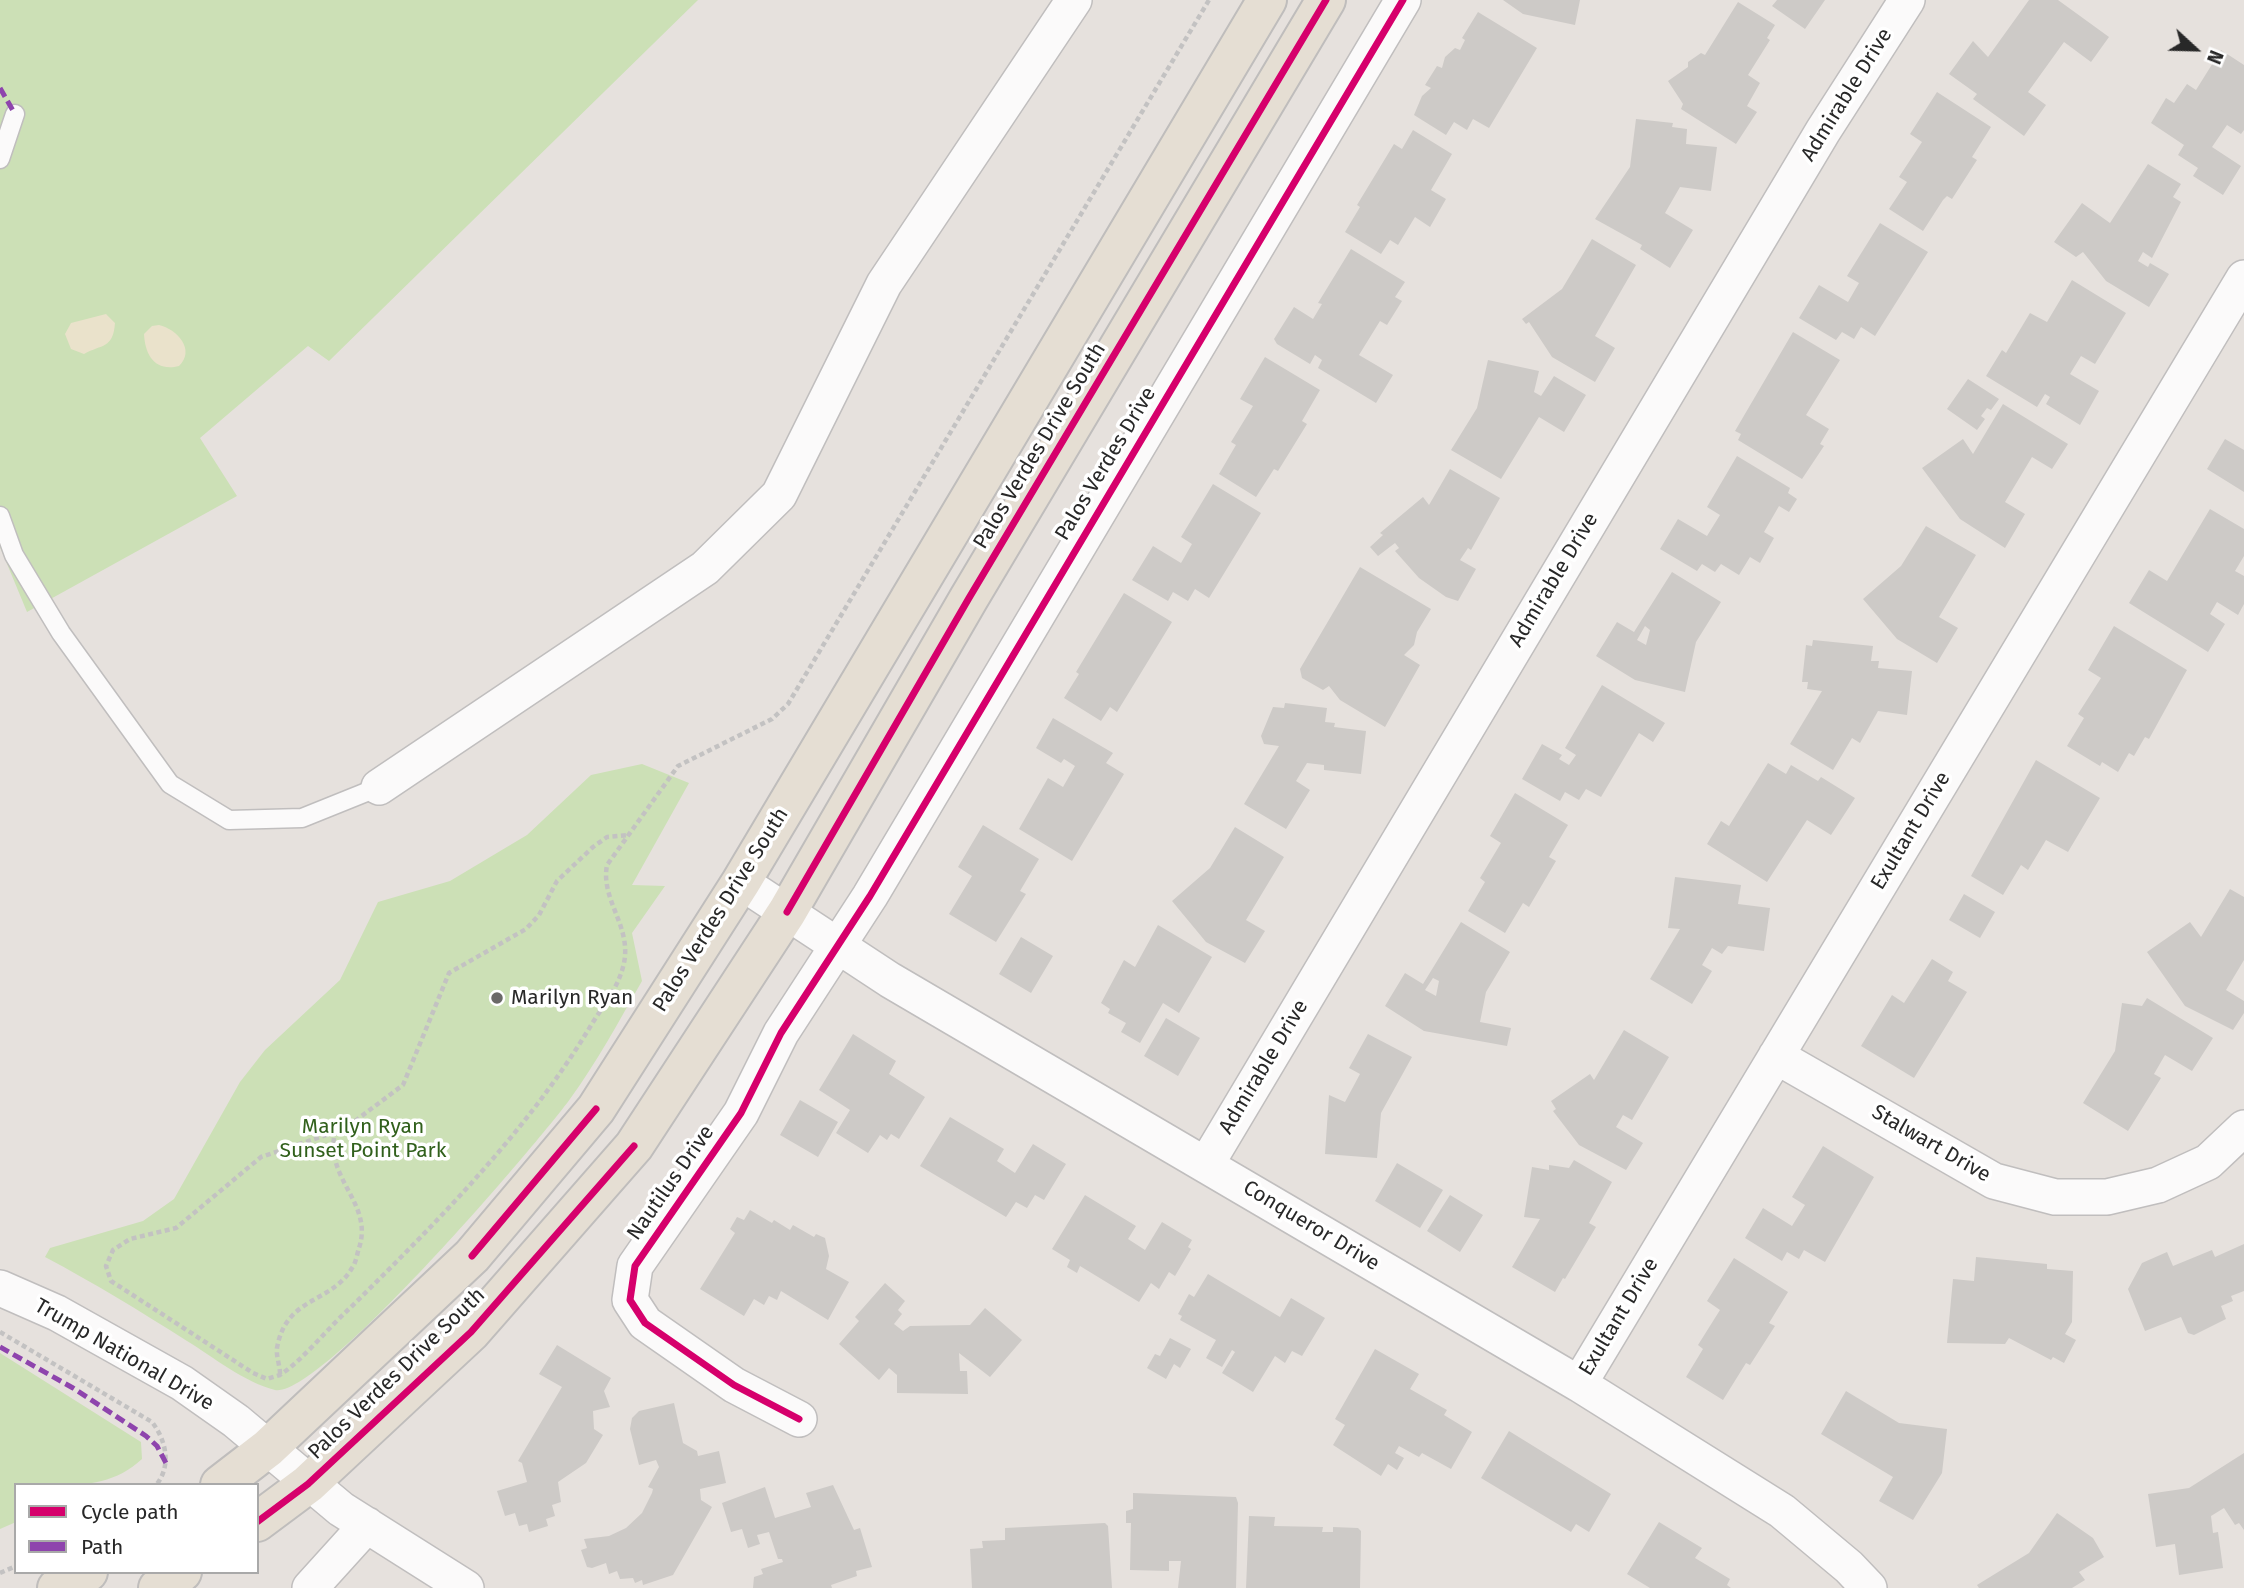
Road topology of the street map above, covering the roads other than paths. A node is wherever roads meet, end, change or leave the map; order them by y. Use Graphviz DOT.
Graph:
graph roads {
  1 [pos="1074,0"];
  2 [pos="1267,0"];
  3 [pos="1326,0"];
  4 [pos="1403,0"];
  5 [pos="1907,0"];
  6 [pos="15,114"];
  7 [pos="0,159"];
  8 [pos="2244,278"];
  9 [pos="0,516"];
  10 [pos="379,787"];
  11 [pos="741,882"];
  12 [pos="787,912"];
  13 [pos="839,946"];
  14 [pos="1776,1056"];
  15 [pos="2244,1128"];
  16 [pos="1207,1163"];
  17 [pos="0,1287"];
  18 [pos="1579,1384"];
  19 [pos="799,1419"];
  20 [pos="268,1448"];
  21 [pos="223,1483"];
  22 [pos="309,1484"];
  23 [pos="259,1521"];
  24 [pos="367,1525"];
  25 [pos="84,1574"];
  26 [pos="179,1574"];
  27 [pos="57,1588"];
  28 [pos="158,1588"];
  29 [pos="310,1588"];
  30 [pos="466,1588"];
  31 [pos="1869,1588"];
  1 -- 10 [label="street"];
  2 -- 11 [label="main road, Palos Verdes Drive South"];
  3 -- 12 [label="main road, Palos Verdes Drive South"];
  4 -- 13 [label="street, Palos Verdes Drive"];
  5 -- 16 [label="street, Admirable Drive"];
  6 -- 7 [label="lane"];
  8 -- 14 [label="street, Exultant Drive"];
  9 -- 10 [label="lane"];
  11 -- 12 [label="street, Conqueror Drive"];
  11 -- 20 [label="main road, Palos Verdes Drive South"];
  12 -- 13 [label="street, Conqueror Drive"];
  12 -- 22 [label="main road, Palos Verdes Drive South"];
  13 -- 16 [label="street, Conqueror Drive"];
  13 -- 19 [label="street, Nautilus Drive"];
  14 -- 15 [label="street, Stalwart Drive"];
  14 -- 18 [label="street, Exultant Drive"];
  16 -- 18 [label="street, Conqueror Drive"];
  17 -- 20 [label="street, Trump National Drive"];
  18 -- 31 [label="street, Conqueror Drive"];
  20 -- 21 [label="main road, Palos Verdes Drive South"];
  20 -- 22 [label="street, Trump National Drive"];
  22 -- 23 [label="main road, Palos Verdes Drive South"];
  22 -- 24 [label="street, Trump National Drive"];
  24 -- 29 [label="street"];
  24 -- 30 [label="street, Trump National Drive"];
  25 -- 27 [label="main road"];
  26 -- 28 [label="main road"];
}
